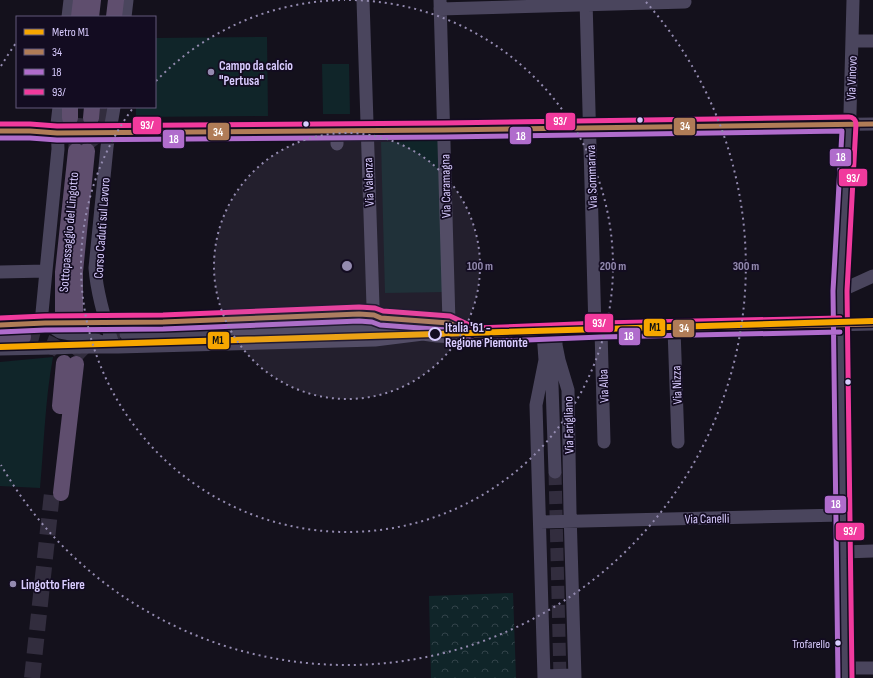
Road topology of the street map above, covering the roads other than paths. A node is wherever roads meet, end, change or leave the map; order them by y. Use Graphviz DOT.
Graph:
graph roads {
  1 [pos="70,0"];
  2 [pos="81,0"];
  3 [pos="93,0"];
  4 [pos="105,0"];
  5 [pos="116,0"];
  6 [pos="127,0"];
  7 [pos="363,0"];
  8 [pos="853,0"];
  9 [pos="685,2"];
  10 [pos="586,3"];
  11 [pos="440,4"];
  12 [pos="68,16"];
  13 [pos="79,16"];
  14 [pos="91,16"];
  15 [pos="103,16"];
  16 [pos="114,16"];
  17 [pos="125,16"];
  18 [pos="852,41"];
  19 [pos="873,41"];
  20 [pos="59,108"];
  21 [pos="114,108"];
  22 [pos="849,124"];
  23 [pos="873,124"];
  24 [pos="590,128"];
  25 [pos="444,130"];
  26 [pos="0,131"];
  27 [pos="367,131"];
  28 [pos="109,132"];
  29 [pos="57,133"];
  30 [pos="81,151"];
  31 [pos="46,271"];
  32 [pos="0,272"];
  33 [pos="873,276"];
  34 [pos="840,291"];
  35 [pos="69,314"];
  36 [pos="105,322"];
  37 [pos="43,323"];
  38 [pos="449,323"];
  39 [pos="873,324"];
  40 [pos="0,325"];
  41 [pos="840,325"];
  42 [pos="375,328"];
  43 [pos="674,329"];
  44 [pos="598,330"];
  45 [pos="550,332"];
  46 [pos="126,334"];
  47 [pos="475,335"];
  48 [pos="23,337"];
  49 [pos="0,338"];
  50 [pos="114,347"];
  51 [pos="0,349"];
  52 [pos="70,364"];
  53 [pos="604,442"];
  54 [pos="678,442"];
  55 [pos="555,472"];
  56 [pos="57,493"];
  57 [pos="843,516"];
  58 [pos="570,521"];
  59 [pos="540,522"];
  60 [pos="873,551"];
  61 [pos="844,552"];
  62 [pos="873,668"];
  63 [pos="845,673"];
  64 [pos="575,676"];
  65 [pos="544,677"];
  1 -- 12 [label="street"];
  2 -- 13 [label="main road"];
  3 -- 14 [label="main road"];
  4 -- 15 [label="main road"];
  5 -- 16 [label="main road"];
  6 -- 17 [label="street"];
  7 -- 27 [label="street, Via Valenza"];
  8 -- 18 [label="street, Via Vinovo"];
  9 -- 10 [label="street"];
  10 -- 11 [label="street"];
  10 -- 24 [label="street, Via Sommariva"];
  11 -- 25 [label="street, Via Caramagna"];
  18 -- 19 [label="street"];
  18 -- 22 [label="street, Via Vinovo"];
  20 -- 29 [label="street"];
  21 -- 28 [label="street, Corso Caduti sul Lavoro"];
  22 -- 23 [label="street"];
  22 -- 24 [label="street"];
  22 -- 34 [label="street, Via Vinovo"];
  24 -- 25 [label="street"];
  24 -- 44 [label="street, Via Sommariva"];
  25 -- 27 [label="street"];
  25 -- 38 [label="street, Via Caramagna"];
  26 -- 29 [label="street"];
  27 -- 28 [label="street"];
  27 -- 42 [label="street, Via Valenza"];
  28 -- 29 [label="street"];
  28 -- 36 [label="street, Corso Caduti sul Lavoro"];
  29 -- 31 [label="street"];
  30 -- 35 [label="main road, Sottopassaggio del Lingotto"];
  31 -- 32 [label="street"];
  31 -- 37 [label="street"];
  33 -- 34 [label="street"];
  34 -- 41 [label="street, Via Vinovo"];
  36 -- 37 [label="street"];
  36 -- 42 [label="street"];
  36 -- 50 [label="street, Corso Caduti sul Lavoro"];
  37 -- 40 [label="street"];
  37 -- 50 [label="street"];
  38 -- 42 [label="street"];
  38 -- 47 [label="street"];
  39 -- 41 [label="street"];
  41 -- 43 [label="street"];
  41 -- 57 [label="street, Via Vinovo"];
  42 -- 46 [label="street"];
  42 -- 47 [label="street"];
  42 -- 50 [label="street"];
  43 -- 44 [label="street"];
  43 -- 54 [label="street, Via Nizza"];
  44 -- 45 [label="street"];
  44 -- 53 [label="street, Via Alba"];
  45 -- 47 [label="street"];
  45 -- 55 [label="street"];
  45 -- 58 [label="street, Via Farigliano"];
  45 -- 59 [label="street"];
  48 -- 49 [label="main road"];
  50 -- 51 [label="street, bridge"];
  52 -- 56 [label="main road"];
  57 -- 58 [label="street, Via Canelli"];
  57 -- 61 [label="street, Via Vinovo"];
  58 -- 59 [label="street, Via Canelli"];
  58 -- 64 [label="street, Via Farigliano"];
  59 -- 65 [label="street"];
  60 -- 61 [label="street"];
  61 -- 63 [label="street, Via Vinovo"];
  62 -- 63 [label="street"];
  64 -- 65 [label="street"];
}
